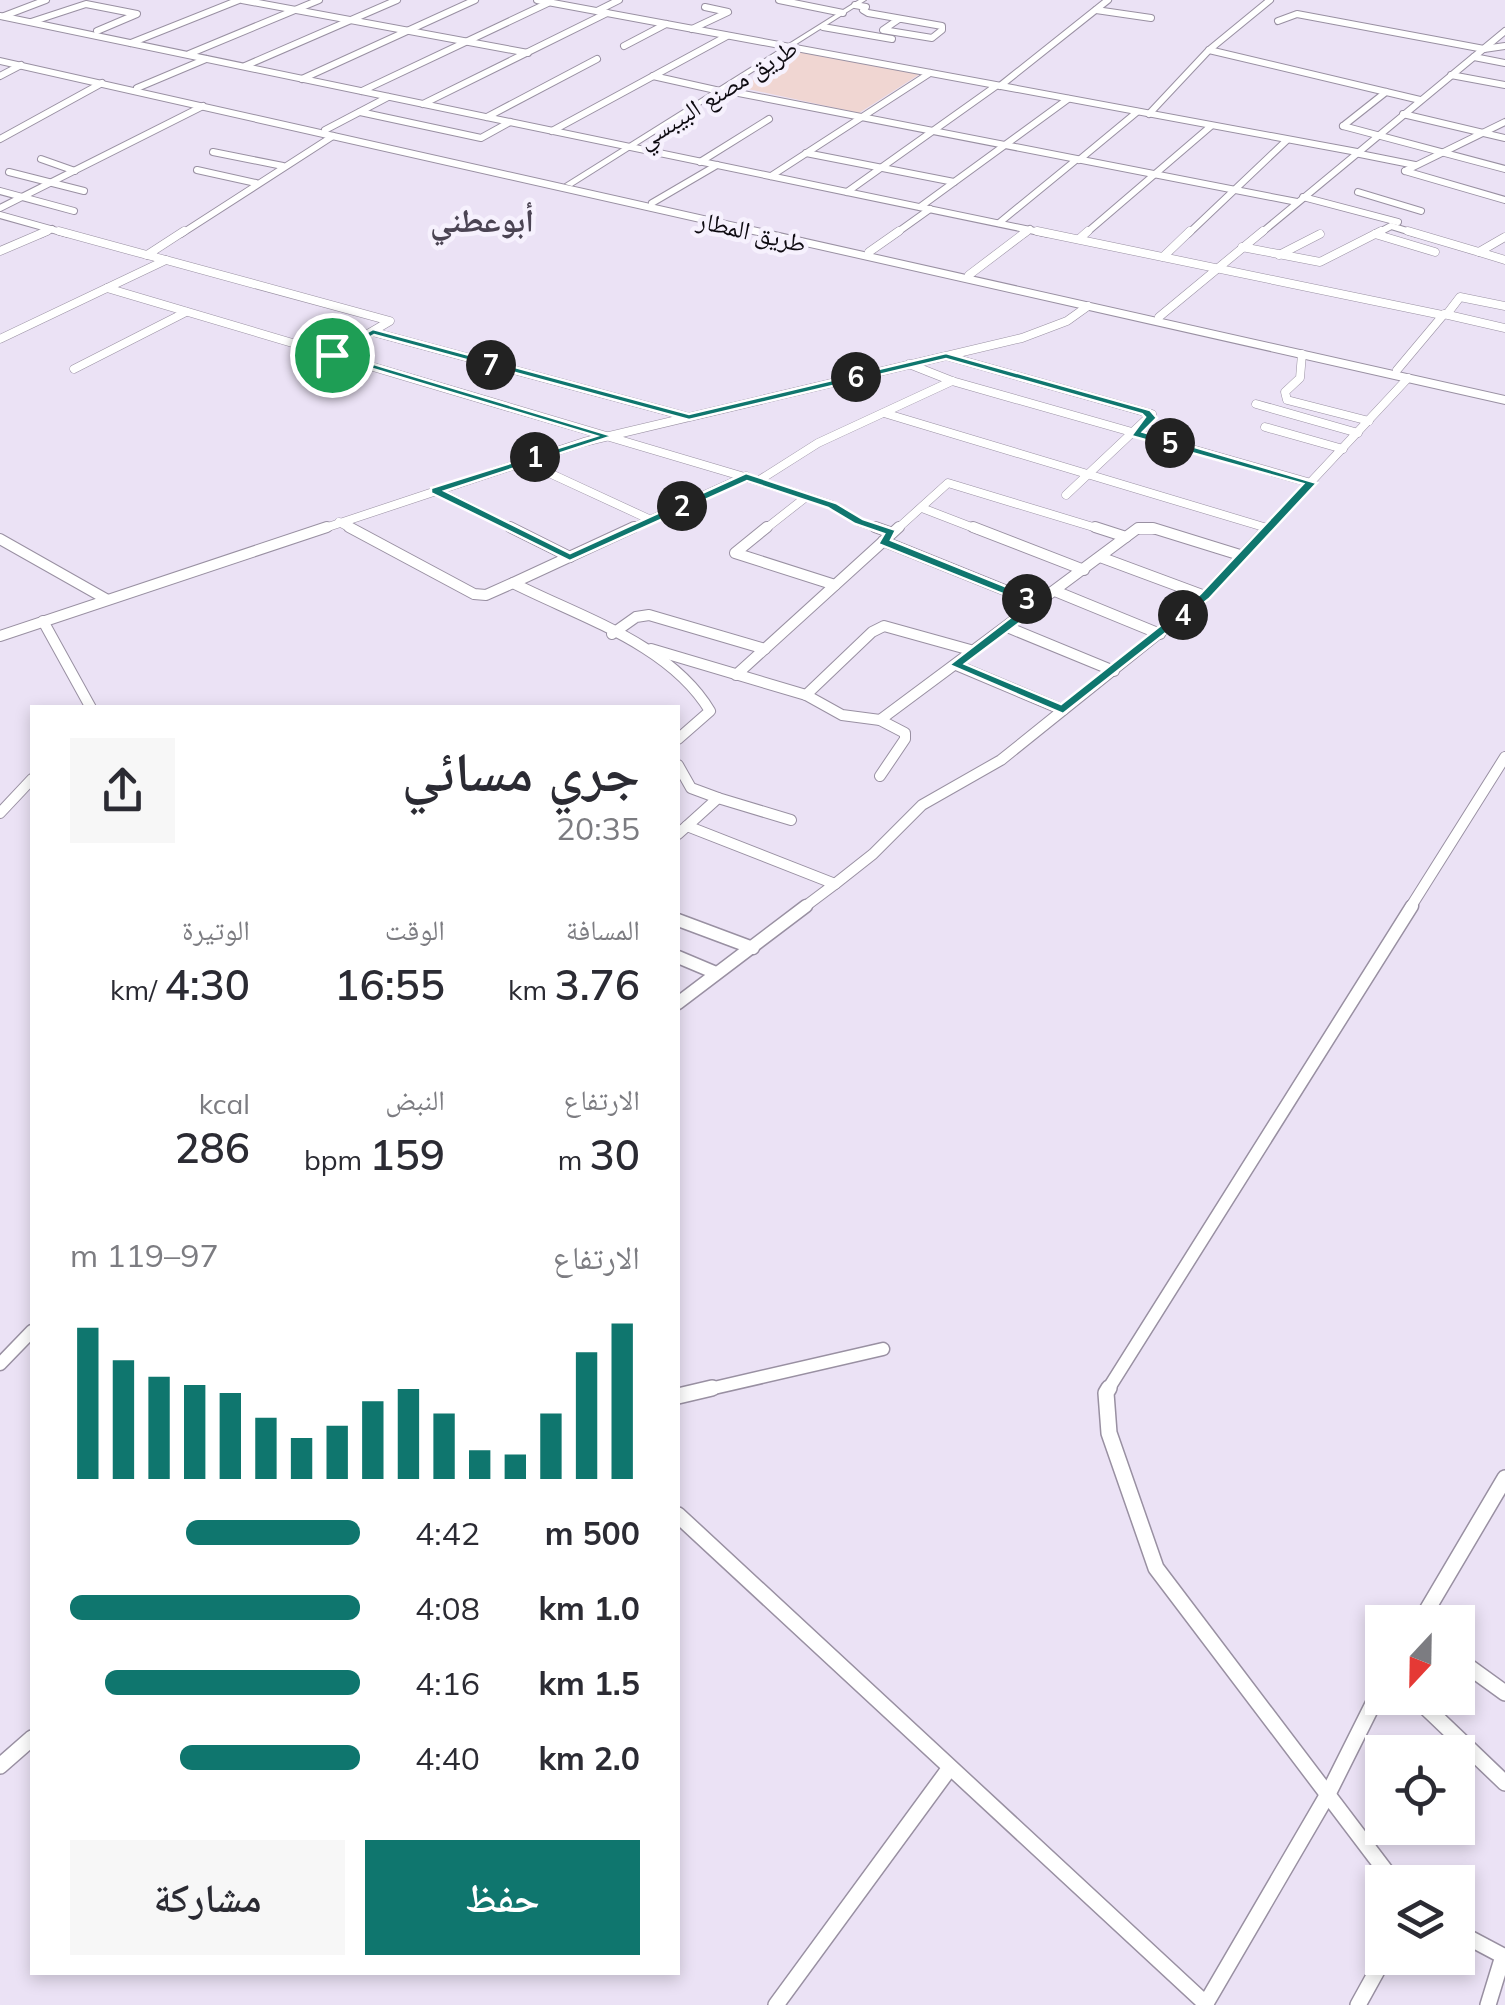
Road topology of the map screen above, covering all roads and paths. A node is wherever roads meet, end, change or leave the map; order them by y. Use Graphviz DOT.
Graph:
graph roads {
  1 [pos="46,0"];
  2 [pos="240,0"];
  3 [pos="318,0"];
  4 [pos="398,0"];
  5 [pos="476,0"];
  6 [pos="538,0"];
  7 [pos="588,0"];
  8 [pos="619,0"];
  9 [pos="779,0"];
  10 [pos="792,0"];
  11 [pos="1108,0"];
  12 [pos="1268,0"];
  13 [pos="550,2"];
  14 [pos="858,3"];
  15 [pos="575,7"];
  16 [pos="704,7"];
  17 [pos="1136,7"];
  18 [pos="295,10"];
  19 [pos="1096,10"];
  20 [pos="597,11"];
  21 [pos="844,12"];
  22 [pos="608,13"];
  23 [pos="1127,14"];
  24 [pos="1,17"];
  25 [pos="1151,18"];
  26 [pos="899,19"];
  27 [pos="350,20"];
  28 [pos="1278,21"];
  29 [pos="32,22"];
  30 [pos="666,24"];
  31 [pos="822,26"];
  32 [pos="692,29"];
  33 [pos="97,31"];
  34 [pos="407,31"];
  35 [pos="1505,31"];
  36 [pos="727,36"];
  37 [pos="902,41"];
  38 [pos="465,42"];
  39 [pos="131,43"];
  40 [pos="624,46"];
  41 [pos="1505,46"];
  42 [pos="791,48"];
  43 [pos="1484,49"];
  44 [pos="1210,50"];
  45 [pos="528,52"];
  46 [pos="186,55"];
  47 [pos="1474,57"];
  48 [pos="0,59"];
  49 [pos="206,59"];
  50 [pos="598,59"];
  51 [pos="1505,63"];
  52 [pos="22,65"];
  53 [pos="243,67"];
  54 [pos="930,73"];
  55 [pos="1451,75"];
  56 [pos="0,76"];
  57 [pos="652,76"];
  58 [pos="302,79"];
  59 [pos="102,83"];
  60 [pos="1505,85"];
  61 [pos="998,86"];
  62 [pos="137,88"];
  63 [pos="722,90"];
  64 [pos="362,91"];
  65 [pos="1386,92"];
  66 [pos="171,97"];
  67 [pos="388,97"];
  68 [pos="1068,99"];
  69 [pos="1420,100"];
  70 [pos="423,104"];
  71 [pos="203,106"];
  72 [pos="360,112"];
  73 [pos="1137,112"];
  74 [pos="1148,114"];
  75 [pos="1403,114"];
  76 [pos="487,118"];
  77 [pos="862,118"];
  78 [pos="769,119"];
  79 [pos="510,122"];
  80 [pos="1505,122"];
  81 [pos="1211,126"];
  82 [pos="552,131"];
  83 [pos="932,131"];
  84 [pos="329,133"];
  85 [pos="1484,133"];
  86 [pos="1378,134"];
  87 [pos="0,138"];
  88 [pos="1505,138"];
  89 [pos="1286,140"];
  90 [pos="389,146"];
  91 [pos="1004,146"];
  92 [pos="630,147"];
  93 [pos="214,152"];
  94 [pos="1443,152"];
  95 [pos="806,153"];
  96 [pos="1356,153"];
  97 [pos="41,160"];
  98 [pos="1077,160"];
  99 [pos="700,162"];
  100 [pos="717,165"];
  101 [pos="283,166"];
  102 [pos="1415,166"];
  103 [pos="879,168"];
  104 [pos="1505,169"];
  105 [pos="197,170"];
  106 [pos="75,171"];
  107 [pos="9,172"];
  108 [pos="1153,175"];
  109 [pos="771,176"];
  110 [pos="954,182"];
  111 [pos="50,183"];
  112 [pos="256,183"];
  113 [pos="569,184"];
  114 [pos="1233,190"];
  115 [pos="0,191"];
  116 [pos="84,191"];
  117 [pos="847,192"];
  118 [pos="1358,192"];
  119 [pos="22,197"];
  120 [pos="1300,200"];
  121 [pos="1505,200"];
  122 [pos="652,203"];
  123 [pos="920,207"];
  124 [pos="930,209"];
  125 [pos="0,211"];
  126 [pos="74,211"];
  127 [pos="999,223"];
  128 [pos="1394,224"];
  129 [pos="52,229"];
  130 [pos="1030,230"];
  131 [pos="1320,234"];
  132 [pos="1375,234"];
  133 [pos="1505,238"];
  134 [pos="1078,239"];
  135 [pos="1242,247"];
  136 [pos="0,251"];
  137 [pos="869,252"];
  138 [pos="1435,252"];
  139 [pos="1479,252"];
  140 [pos="148,255"];
  141 [pos="1279,255"];
  142 [pos="1163,257"];
  143 [pos="1504,258"];
  144 [pos="166,260"];
  145 [pos="1217,269"];
  146 [pos="969,274"];
  147 [pos="107,288"];
  148 [pos="1088,306"];
  149 [pos="1505,306"];
  150 [pos="186,312"];
  151 [pos="1445,314"];
  152 [pos="1159,317"];
  153 [pos="1505,328"];
  154 [pos="373,332"];
  155 [pos="0,339"];
  156 [pos="1302,354"];
  157 [pos="332,355"];
  158 [pos="946,356"];
  159 [pos="909,364"];
  160 [pos="74,369"];
  161 [pos="1397,370"];
  162 [pos="1408,378"];
  163 [pos="952,381"];
  164 [pos="1505,397"];
  165 [pos="1256,404"];
  166 [pos="884,414"];
  167 [pos="689,417"];
  168 [pos="1369,421"];
  169 [pos="1265,427"];
  170 [pos="1358,432"];
  171 [pos="1135,434"];
  172 [pos="608,436"];
  173 [pos="1342,449"];
  174 [pos="547,472"];
  175 [pos="746,476"];
  176 [pos="1087,476"];
  177 [pos="758,481"];
  178 [pos="1311,483"];
  179 [pos="435,490"];
  180 [pos="1066,495"];
  181 [pos="806,497"];
  182 [pos="922,508"];
  183 [pos="651,520"];
  184 [pos="340,522"];
  185 [pos="1267,528"];
  186 [pos="892,533"];
  187 [pos="1126,536"];
  188 [pos="0,539"];
  189 [pos="883,541"];
  190 [pos="1240,555"];
  191 [pos="570,557"];
  192 [pos="1100,557"];
  193 [pos="1084,570"];
  194 [pos="513,583"];
  195 [pos="834,585"];
  196 [pos="1055,591"];
  197 [pos="1205,596"];
  198 [pos="106,598"];
  199 [pos="1037,603"];
  200 [pos="43,621"];
  201 [pos="1007,627"];
  202 [pos="3,632"];
  203 [pos="612,634"];
  204 [pos="1160,634"];
  205 [pos="648,648"];
  206 [pos="764,649"];
  207 [pos="974,651"];
  208 [pos="956,665"];
  209 [pos="1114,671"];
  210 [pos="736,674"];
  211 [pos="806,695"];
  212 [pos="89,705"];
  213 [pos="1063,710"];
  214 [pos="880,720"];
  215 [pos="680,737"];
  216 [pos="1505,757"];
  217 [pos="680,769"];
  218 [pos="880,776"];
  219 [pos="30,780"];
  220 [pos="718,798"];
  221 [pos="0,813"];
  222 [pos="791,820"];
  223 [pos="682,830"];
  224 [pos="834,884"];
  225 [pos="680,921"];
  226 [pos="753,948"];
  227 [pos="680,958"];
  228 [pos="716,974"];
  229 [pos="680,1001"];
  230 [pos="30,1332"];
  231 [pos="883,1350"];
  232 [pos="0,1364"];
  233 [pos="680,1396"];
  234 [pos="1505,1478"];
  235 [pos="680,1517"];
  236 [pos="1430,1605"];
  237 [pos="1475,1671"];
  238 [pos="1505,1693"];
  239 [pos="1368,1715"];
  240 [pos="1434,1715"];
  241 [pos="30,1740"];
  242 [pos="0,1766"];
  243 [pos="950,1769"];
  244 [pos="1505,1783"];
  245 [pos="1328,1794"];
  246 [pos="1381,1865"];
  247 [pos="1475,1941"];
  248 [pos="1504,1957"];
  249 [pos="1375,1975"];
  250 [pos="776,2005"];
  251 [pos="1205,2005"];
  252 [pos="1358,2005"];
  253 [pos="1488,2005"];
  1 -- 24 [label="street"];
  2 -- 18 [label="street"];
  2 -- 39 [label="street"];
  3 -- 18 [label="street"];
  4 -- 27 [label="street"];
  5 -- 34 [label="street"];
  6 -- 13 [label="street"];
  7 -- 15 [label="street"];
  8 -- 20 [label="street"];
  9 -- 21 [label="street"];
  10 -- 14 [label="street"];
  11 -- 19 [label="street"];
  12 -- 44 [label="street"];
  13 -- 15 [label="street"];
  13 -- 38 [label="street"];
  14 -- 21 [label="main road, طريق مصنع البيبسي"];
  14 -- 26 [label="street"];
  15 -- 20 [label="street"];
  16 -- 32 [label="street"];
  17 -- 23 [label="street"];
  18 -- 27 [label="street"];
  18 -- 46 [label="street"];
  19 -- 23 [label="street"];
  19 -- 61 [label="street"];
  20 -- 22 [label="street"];
  21 -- 31 [label="main road, طريق مصنع البيبسي"];
  22 -- 30 [label="street"];
  22 -- 45 [label="street"];
  23 -- 25 [label="street"];
  24 -- 29 [label="street"];
  26 -- 26 [label="street"];
  27 -- 34 [label="street"];
  27 -- 53 [label="street"];
  28 -- 43 [label="street"];
  29 -- 33 [label="street"];
  29 -- 39 [label="street"];
  30 -- 32 [label="street"];
  30 -- 40 [label="street"];
  31 -- 37 [label="street"];
  31 -- 42 [label="main road, طريق مصنع البيبسي"];
  32 -- 36 [label="street"];
  34 -- 38 [label="street"];
  34 -- 58 [label="street"];
  35 -- 43 [label="street"];
  36 -- 42 [label="street"];
  36 -- 57 [label="street"];
  38 -- 45 [label="street"];
  38 -- 64 [label="street"];
  39 -- 46 [label="street"];
  41 -- 43 [label="street"];
  42 -- 54 [label="street"];
  42 -- 63 [label="main road, طريق مصنع البيبسي"];
  43 -- 47 [label="street"];
  44 -- 65 [label="street"];
  44 -- 74 [label="street"];
  45 -- 70 [label="street"];
  46 -- 49 [label="street"];
  47 -- 51 [label="street"];
  47 -- 55 [label="street"];
  48 -- 52 [label="highway, طريق المطار"];
  48 -- 62 [label="highway, طريق المطار"];
  49 -- 53 [label="street"];
  49 -- 62 [label="street"];
  50 -- 76 [label="street"];
  52 -- 56 [label="street"];
  52 -- 59 [label="highway, طريق المطار"];
  53 -- 58 [label="street"];
  54 -- 61 [label="street"];
  54 -- 77 [label="street"];
  55 -- 60 [label="street"];
  55 -- 69 [label="street"];
  57 -- 63 [label="street"];
  57 -- 82 [label="street"];
  58 -- 64 [label="street"];
  59 -- 66 [label="highway, طريق المطار"];
  59 -- 87 [label="street"];
  61 -- 68 [label="street"];
  61 -- 83 [label="street"];
  62 -- 66 [label="highway, طريق المطار"];
  63 -- 77 [label="street"];
  63 -- 92 [label="main road, طريق مصنع البيبسي"];
  64 -- 67 [label="street"];
  65 -- 69 [label="street"];
  65 -- 86 [label="street"];
  66 -- 71 [label="highway, طريق المطار"];
  66 -- 84 [label="highway, طريق المطار"];
  67 -- 70 [label="street"];
  67 -- 72 [label="street"];
  68 -- 73 [label="street"];
  68 -- 91 [label="street"];
  69 -- 75 [label="street"];
  70 -- 76 [label="street"];
  71 -- 84 [label="highway, طريق المطار"];
  71 -- 106 [label="street"];
  72 -- 79 [label="street"];
  72 -- 84 [label="street"];
  73 -- 74 [label="street"];
  73 -- 98 [label="street"];
  74 -- 81 [label="street"];
  75 -- 85 [label="street"];
  75 -- 86 [label="street"];
  76 -- 79 [label="street"];
  77 -- 83 [label="street"];
  77 -- 95 [label="street"];
  78 -- 99 [label="street"];
  79 -- 82 [label="street"];
  80 -- 85 [label="street"];
  81 -- 89 [label="street"];
  81 -- 108 [label="street"];
  82 -- 92 [label="street"];
  83 -- 91 [label="street"];
  83 -- 103 [label="street"];
  84 -- 90 [label="highway, طريق المطار"];
  84 -- 101 [label="street"];
  85 -- 88 [label="street"];
  85 -- 94 [label="street"];
  86 -- 94 [label="street"];
  86 -- 96 [label="street"];
  89 -- 96 [label="street"];
  89 -- 114 [label="street"];
  90 -- 113 [label="highway, طريق المطار"];
  90 -- 148 [label="highway, طريق المطار"];
  91 -- 98 [label="street"];
  91 -- 110 [label="street"];
  92 -- 99 [label="street"];
  92 -- 113 [label="main road, طريق مصنع البيبسي"];
  93 -- 101 [label="street"];
  94 -- 102 [label="street"];
  94 -- 104 [label="street"];
  95 -- 103 [label="street"];
  95 -- 109 [label="street"];
  96 -- 102 [label="street"];
  96 -- 120 [label="street"];
  97 -- 106 [label="street"];
  98 -- 108 [label="street"];
  98 -- 127 [label="street"];
  99 -- 100 [label="street"];
  100 -- 109 [label="street"];
  100 -- 122 [label="street"];
  101 -- 112 [label="street"];
  102 -- 121 [label="street"];
  103 -- 110 [label="street"];
  103 -- 117 [label="street"];
  105 -- 112 [label="street"];
  106 -- 111 [label="street"];
  107 -- 111 [label="street"];
  108 -- 114 [label="street"];
  108 -- 134 [label="street"];
  109 -- 117 [label="street"];
  110 -- 123 [label="street"];
  111 -- 116 [label="street"];
  111 -- 119 [label="street"];
  112 -- 140 [label="street"];
  113 -- 122 [label="highway, طريق المطار"];
  114 -- 120 [label="street"];
  114 -- 142 [label="street"];
  115 -- 119 [label="street"];
  117 -- 123 [label="street"];
  118 -- 128 [label="street"];
  119 -- 125 [label="street"];
  119 -- 126 [label="street"];
  120 -- 128 [label="street"];
  120 -- 135 [label="street"];
  122 -- 137 [label="highway, طريق المطار"];
  123 -- 124 [label="street"];
  124 -- 127 [label="street"];
  124 -- 137 [label="street"];
  125 -- 129 [label="street"];
  127 -- 130 [label="street"];
  128 -- 132 [label="street"];
  128 -- 139 [label="street"];
  129 -- 136 [label="street"];
  129 -- 140 [label="street"];
  130 -- 134 [label="street"];
  130 -- 146 [label="street"];
  131 -- 141 [label="street"];
  132 -- 138 [label="street"];
  132 -- 141 [label="street"];
  133 -- 139 [label="street"];
  134 -- 142 [label="street"];
  135 -- 141 [label="street"];
  135 -- 145 [label="street"];
  137 -- 146 [label="highway, طريق المطار"];
  139 -- 143 [label="street"];
  140 -- 144 [label="street"];
  142 -- 145 [label="street"];
  144 -- 147 [label="street"];
  144 -- 154 [label="street"];
  145 -- 151 [label="street"];
  145 -- 152 [label="street"];
  146 -- 152 [label="highway, طريق المطار"];
  147 -- 150 [label="street"];
  147 -- 155 [label="street"];
  148 -- 156 [label="highway, طريق المطار"];
  148 -- 158 [label="street"];
  149 -- 151 [label="street"];
  150 -- 157 [label="street"];
  150 -- 160 [label="street"];
  151 -- 153 [label="street"];
  151 -- 161 [label="street"];
  152 -- 161 [label="highway, طريق المطار"];
  154 -- 157 [label="street"];
  154 -- 167 [label="street"];
  156 -- 162 [label="highway, طريق المطار"];
  156 -- 168 [label="street"];
  157 -- 172 [label="street"];
  158 -- 159 [label="street"];
  158 -- 171 [label="street"];
  159 -- 163 [label="street"];
  159 -- 167 [label="street"];
  161 -- 164 [label="highway, طريق المطار"];
  162 -- 164 [label="highway, طريق المطار"];
  162 -- 168 [label="street"];
  163 -- 166 [label="street"];
  163 -- 171 [label="street"];
  165 -- 170 [label="street"];
  166 -- 176 [label="street"];
  166 -- 177 [label="street"];
  167 -- 172 [label="street"];
  168 -- 170 [label="street"];
  169 -- 173 [label="street"];
  170 -- 173 [label="street"];
  171 -- 176 [label="street"];
  171 -- 178 [label="street"];
  172 -- 175 [label="street"];
  172 -- 179 [label="street"];
  173 -- 178 [label="street"];
  174 -- 183 [label="street"];
  175 -- 177 [label="street"];
  175 -- 183 [label="street"];
  176 -- 180 [label="street"];
  176 -- 185 [label="street"];
  177 -- 181 [label="street"];
  178 -- 185 [label="street"];
  179 -- 184 [label="street"];
  179 -- 191 [label="street"];
  181 -- 186 [label="street"];
  181 -- 195 [label="street"];
  182 -- 186 [label="street"];
  182 -- 187 [label="street"];
  182 -- 193 [label="street"];
  183 -- 191 [label="street"];
  184 -- 194 [label="street"];
  184 -- 198 [label="street"];
  185 -- 190 [label="street"];
  186 -- 189 [label="street"];
  187 -- 190 [label="street"];
  187 -- 192 [label="street"];
  188 -- 198 [label="street"];
  189 -- 195 [label="street"];
  189 -- 199 [label="street"];
  190 -- 197 [label="street"];
  191 -- 194 [label="street"];
  192 -- 193 [label="street"];
  192 -- 197 [label="street"];
  193 -- 196 [label="street"];
  194 -- 203 [label="street"];
  195 -- 206 [label="street"];
  196 -- 199 [label="street"];
  196 -- 204 [label="street"];
  197 -- 204 [label="street"];
  198 -- 200 [label="street"];
  199 -- 201 [label="street"];
  200 -- 202 [label="street"];
  200 -- 212 [label="street"];
  201 -- 207 [label="street"];
  201 -- 209 [label="street"];
  203 -- 205 [label="street"];
  203 -- 206 [label="street"];
  204 -- 209 [label="street"];
  205 -- 210 [label="street"];
  205 -- 215 [label="street"];
  206 -- 210 [label="street"];
  207 -- 208 [label="street"];
  207 -- 211 [label="street"];
  208 -- 213 [label="street"];
  208 -- 214 [label="street"];
  209 -- 213 [label="street"];
  210 -- 211 [label="street"];
  211 -- 214 [label="street"];
  213 -- 224 [label="street"];
  214 -- 218 [label="street"];
  216 -- 245 [label="street"];
  217 -- 220 [label="street"];
  219 -- 221 [label="street"];
  220 -- 222 [label="street"];
  220 -- 223 [label="street"];
  223 -- 224 [label="street"];
  224 -- 226 [label="street"];
  225 -- 226 [label="street"];
  226 -- 228 [label="street"];
  227 -- 228 [label="street"];
  228 -- 229 [label="street"];
  230 -- 232 [label="street"];
  231 -- 233 [label="street"];
  234 -- 236 [label="street"];
  235 -- 243 [label="street"];
  237 -- 238 [label="street"];
  239 -- 245 [label="street"];
  240 -- 244 [label="street"];
  241 -- 242 [label="street"];
  243 -- 250 [label="street"];
  243 -- 251 [label="street"];
  245 -- 246 [label="street"];
  245 -- 251 [label="street"];
  247 -- 248 [label="street"];
  248 -- 253 [label="street"];
  249 -- 252 [label="street"];
}
